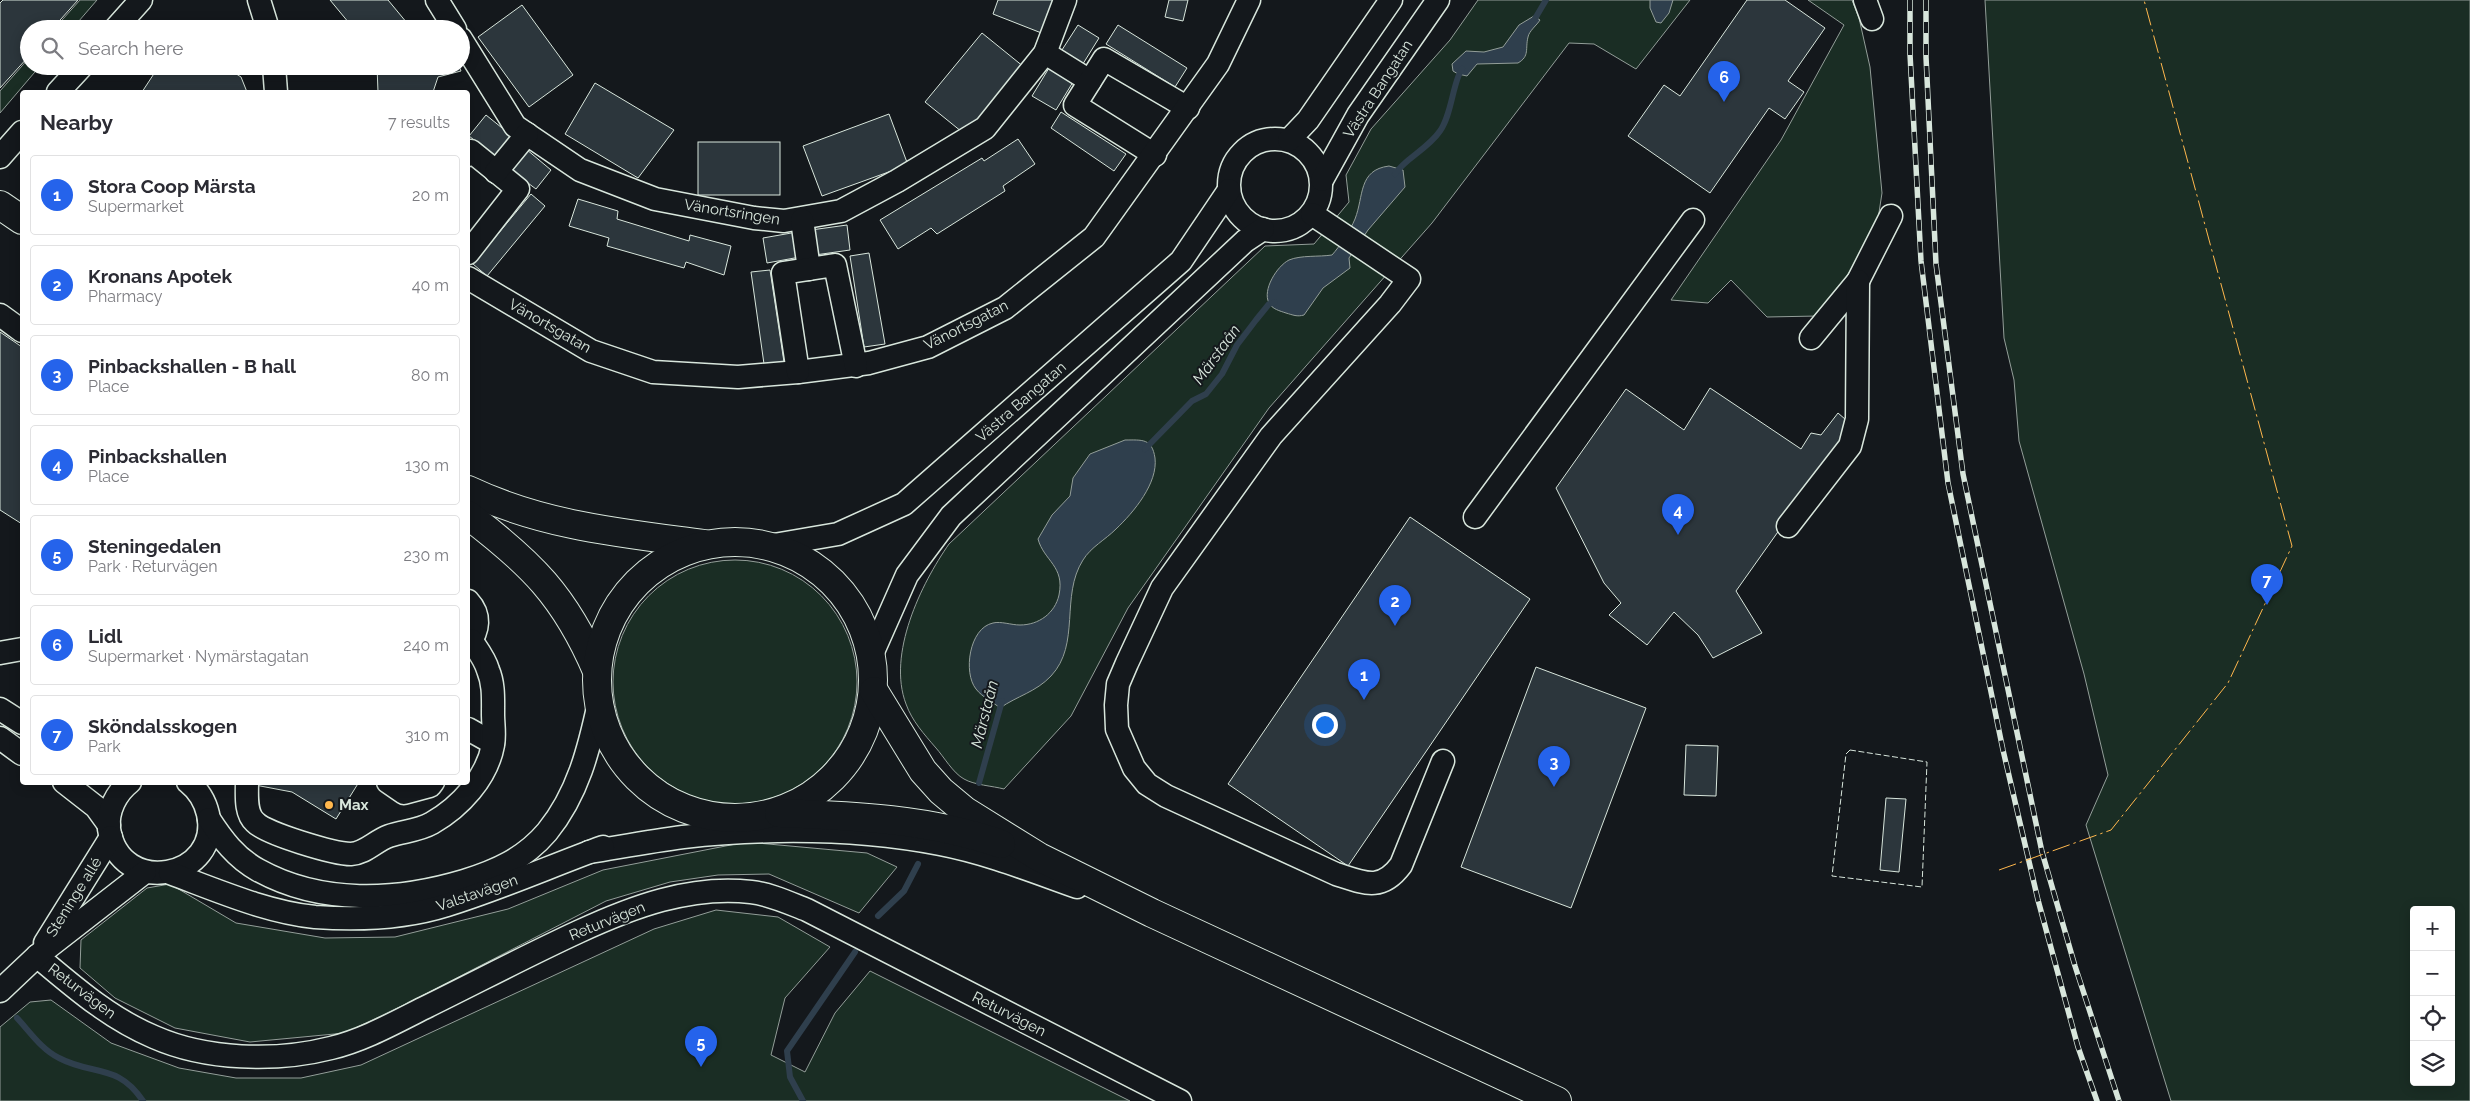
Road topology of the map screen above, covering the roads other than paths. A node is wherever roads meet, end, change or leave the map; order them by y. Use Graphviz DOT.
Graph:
graph roads {
  1 [pos="141,0"];
  2 [pos="259,0"];
  3 [pos="437,0"];
  4 [pos="1065,0"];
  5 [pos="1249,0"];
  6 [pos="1391,0"];
  7 [pos="1438,0"];
  8 [pos="123,20"];
  9 [pos="265,20"];
  10 [pos="449,20"];
  11 [pos="470,53"];
  12 [pos="1045,53"];
  13 [pos="74,75"];
  14 [pos="275,75"];
  15 [pos="1090,81"];
  16 [pos="60,90"];
  17 [pos="276,90"];
  18 [pos="1188,108"];
  19 [pos="20,134"];
  20 [pos="527,134"];
  21 [pos="1288,140"];
  22 [pos="470,152"];
  23 [pos="1154,155"];
  24 [pos="0,157"];
  25 [pos="496,172"];
  26 [pos="1322,180"];
  27 [pos="1229,190"];
  28 [pos="0,205"];
  29 [pos="1312,214"];
  30 [pos="1891,216"];
  31 [pos="20,219"];
  32 [pos="802,220"];
  33 [pos="1693,220"];
  34 [pos="1262,229"];
  35 [pos="470,250"];
  36 [pos="809,269"];
  37 [pos="470,279"];
  38 [pos="1858,281"];
  39 [pos="0,315"];
  40 [pos="20,330"];
  41 [pos="1811,338"];
  42 [pos="856,366"];
  43 [pos="798,372"];
  44 [pos="470,491"];
  45 [pos="470,516"];
  46 [pos="1475,518"];
  47 [pos="1788,526"];
  48 [pos="708,544"];
  49 [pos="768,546"];
  50 [pos="470,603"];
  51 [pos="470,643"];
  52 [pos="20,649"];
  53 [pos="0,653"];
  54 [pos="872,654"];
  55 [pos="597,671"];
  56 [pos="874,691"];
  57 [pos="598,703"];
  58 [pos="0,709"];
  59 [pos="20,722"];
  60 [pos="470,730"];
  61 [pos="0,738"];
  62 [pos="493,743"];
  63 [pos="20,753"];
  64 [pos="1443,761"];
  65 [pos="68,785"];
  66 [pos="127,785"];
  67 [pos="191,785"];
  68 [pos="212,785"];
  69 [pos="247,785"];
  70 [pos="392,785"];
  71 [pos="431,785"];
  72 [pos="208,813"];
  73 [pos="775,813"];
  74 [pos="723,819"];
  75 [pos="110,831"];
  76 [pos="589,852"];
  77 [pos="1039,857"];
  78 [pos="145,872"];
  79 [pos="170,873"];
  80 [pos="1152,913"];
  81 [pos="37,956"];
  82 [pos="0,991"];
  83 [pos="1180,1101"];
  84 [pos="1557,1101"];
  1 -- 8 [label="street"];
  2 -- 9 [label="street"];
  3 -- 10 [label="street"];
  4 -- 12 [label="street, Vänortsringen"];
  5 -- 18 [label="street, Vänortsgatan"];
  6 -- 21 [label="street"];
  7 -- 26 [label="street, Västra Bangatan"];
  11 -- 20 [label="street, Vänortsringen"];
  12 -- 15 [label="street"];
  12 -- 32 [label="street, Vänortsringen"];
  13 -- 16 [label="street"];
  14 -- 17 [label="street"];
  15 -- 18 [label="street"];
  15 -- 23 [label="street"];
  18 -- 23 [label="street, Vänortsgatan"];
  19 -- 24 [label="street"];
  20 -- 25 [label="street"];
  20 -- 32 [label="street, Vänortsringen"];
  21 -- 26 [label="street"];
  21 -- 27 [label="street, Västra Bangatan"];
  22 -- 25 [label="street"];
  23 -- 42 [label="street, Vänortsgatan"];
  25 -- 35 [label="street"];
  26 -- 29 [label="street, Västra Bangatan"];
  27 -- 34 [label="street"];
  27 -- 49 [label="street, Västra Bangatan"];
  28 -- 31 [label="main road"];
  29 -- 34 [label="street"];
  29 -- 64 [label="street"];
  30 -- 38 [label="street"];
  32 -- 36 [label="street"];
  33 -- 46 [label="street"];
  34 -- 54 [label="street"];
  36 -- 42 [label="street"];
  36 -- 43 [label="street"];
  37 -- 43 [label="street, Vänortsgatan"];
  38 -- 41 [label="street"];
  38 -- 47 [label="street"];
  39 -- 40 [label="street"];
  42 -- 43 [label="street, Vänortsgatan"];
  44 -- 48 [label="main road"];
  45 -- 55 [label="main road"];
  48 -- 49 [label="main road"];
  48 -- 55 [label="main road"];
  49 -- 54 [label="main road"];
  50 -- 51 [label="street"];
  51 -- 62 [label="street"];
  52 -- 53 [label="street"];
  54 -- 56 [label="main road"];
  55 -- 57 [label="main road"];
  56 -- 73 [label="main road"];
  56 -- 77 [label="main road"];
  57 -- 72 [label="street, Valstavägen"];
  57 -- 74 [label="main road"];
  58 -- 59 [label="street"];
  60 -- 62 [label="street"];
  61 -- 63 [label="street"];
  62 -- 69 [label="street"];
  65 -- 75 [label="street"];
  66 -- 75 [label="street, Steninge allé"];
  67 -- 72 [label="street, Valstavägen"];
  68 -- 72 [label="street"];
  70 -- 71 [label="street"];
  72 -- 79 [label="street"];
  73 -- 74 [label="main road"];
  73 -- 77 [label="main road"];
  74 -- 76 [label="street, Valstavägen"];
  75 -- 78 [label="street"];
  75 -- 81 [label="street, Steninge allé"];
  76 -- 79 [label="street, Valstavägen"];
  76 -- 80 [label="street"];
  77 -- 80 [label="main road"];
  78 -- 79 [label="street, Valstavägen"];
  78 -- 81 [label="street, Steninge allé"];
  80 -- 84 [label="main road"];
  81 -- 82 [label="street, Steninge allé"];
  81 -- 83 [label="street, Returvägen"];
}
